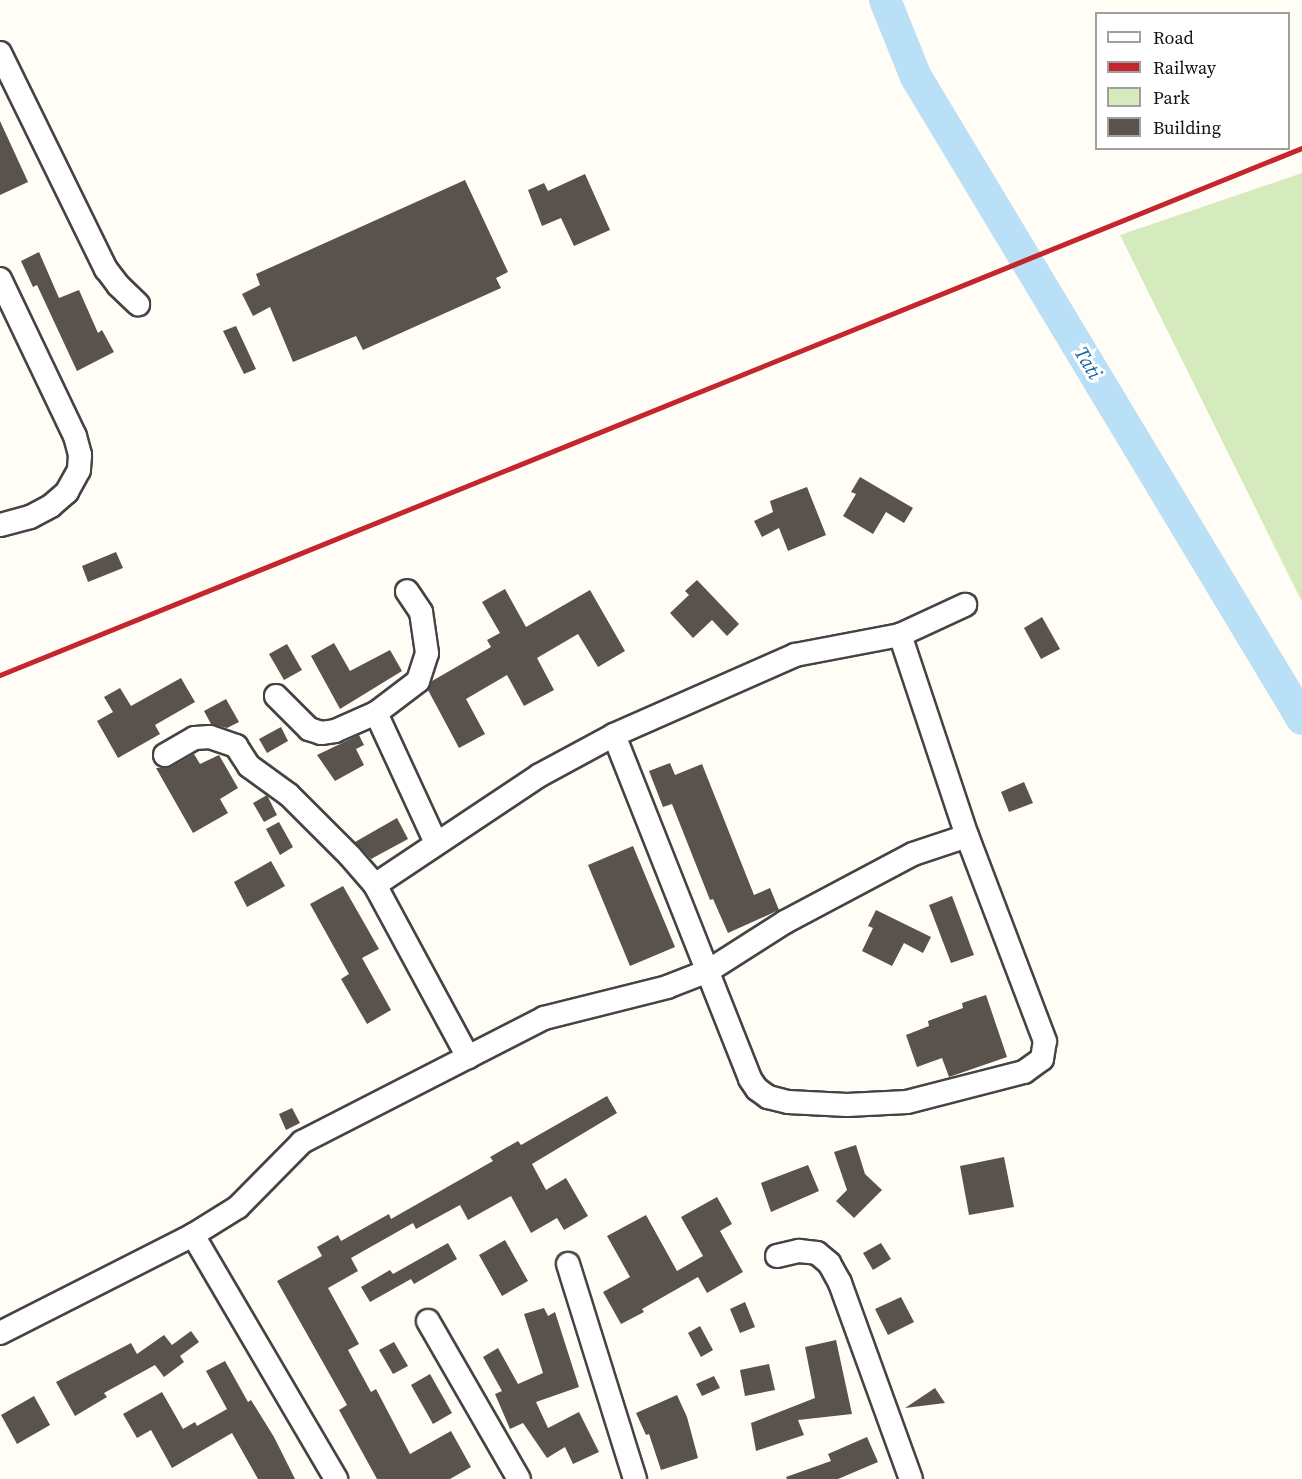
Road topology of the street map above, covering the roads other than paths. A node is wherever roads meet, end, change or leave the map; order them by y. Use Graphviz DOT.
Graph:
graph roads {
  1 [pos="0,53"];
  2 [pos="0,279"];
  3 [pos="138,304"];
  4 [pos="0,525"];
  5 [pos="407,591"];
  6 [pos="964,604"];
  7 [pos="900,635"];
  8 [pos="276,696"];
  9 [pos="376,713"];
  10 [pos="615,735"];
  11 [pos="165,755"];
  12 [pos="967,836"];
  13 [pos="436,843"];
  14 [pos="375,885"];
  15 [pos="708,971"];
  16 [pos="468,1057"];
  17 [pos="193,1235"];
  18 [pos="777,1256"];
  19 [pos="568,1264"];
  20 [pos="428,1321"];
  21 [pos="0,1334"];
  22 [pos="336,1479"];
  23 [pos="519,1479"];
  24 [pos="635,1479"];
  25 [pos="911,1479"];
  1 -- 3 [label="street"];
  2 -- 4 [label="street"];
  5 -- 9 [label="street"];
  6 -- 7 [label="street"];
  7 -- 10 [label="street"];
  7 -- 12 [label="street"];
  8 -- 9 [label="street"];
  9 -- 13 [label="street"];
  10 -- 13 [label="street"];
  10 -- 15 [label="street"];
  11 -- 14 [label="street"];
  12 -- 15 [label="street"];
  12 -- 15 [label="street"];
  13 -- 14 [label="street"];
  14 -- 16 [label="street"];
  15 -- 16 [label="street"];
  16 -- 17 [label="street"];
  17 -- 21 [label="street"];
  17 -- 22 [label="street"];
  18 -- 25 [label="street"];
  19 -- 24 [label="street"];
  20 -- 23 [label="street"];
}
